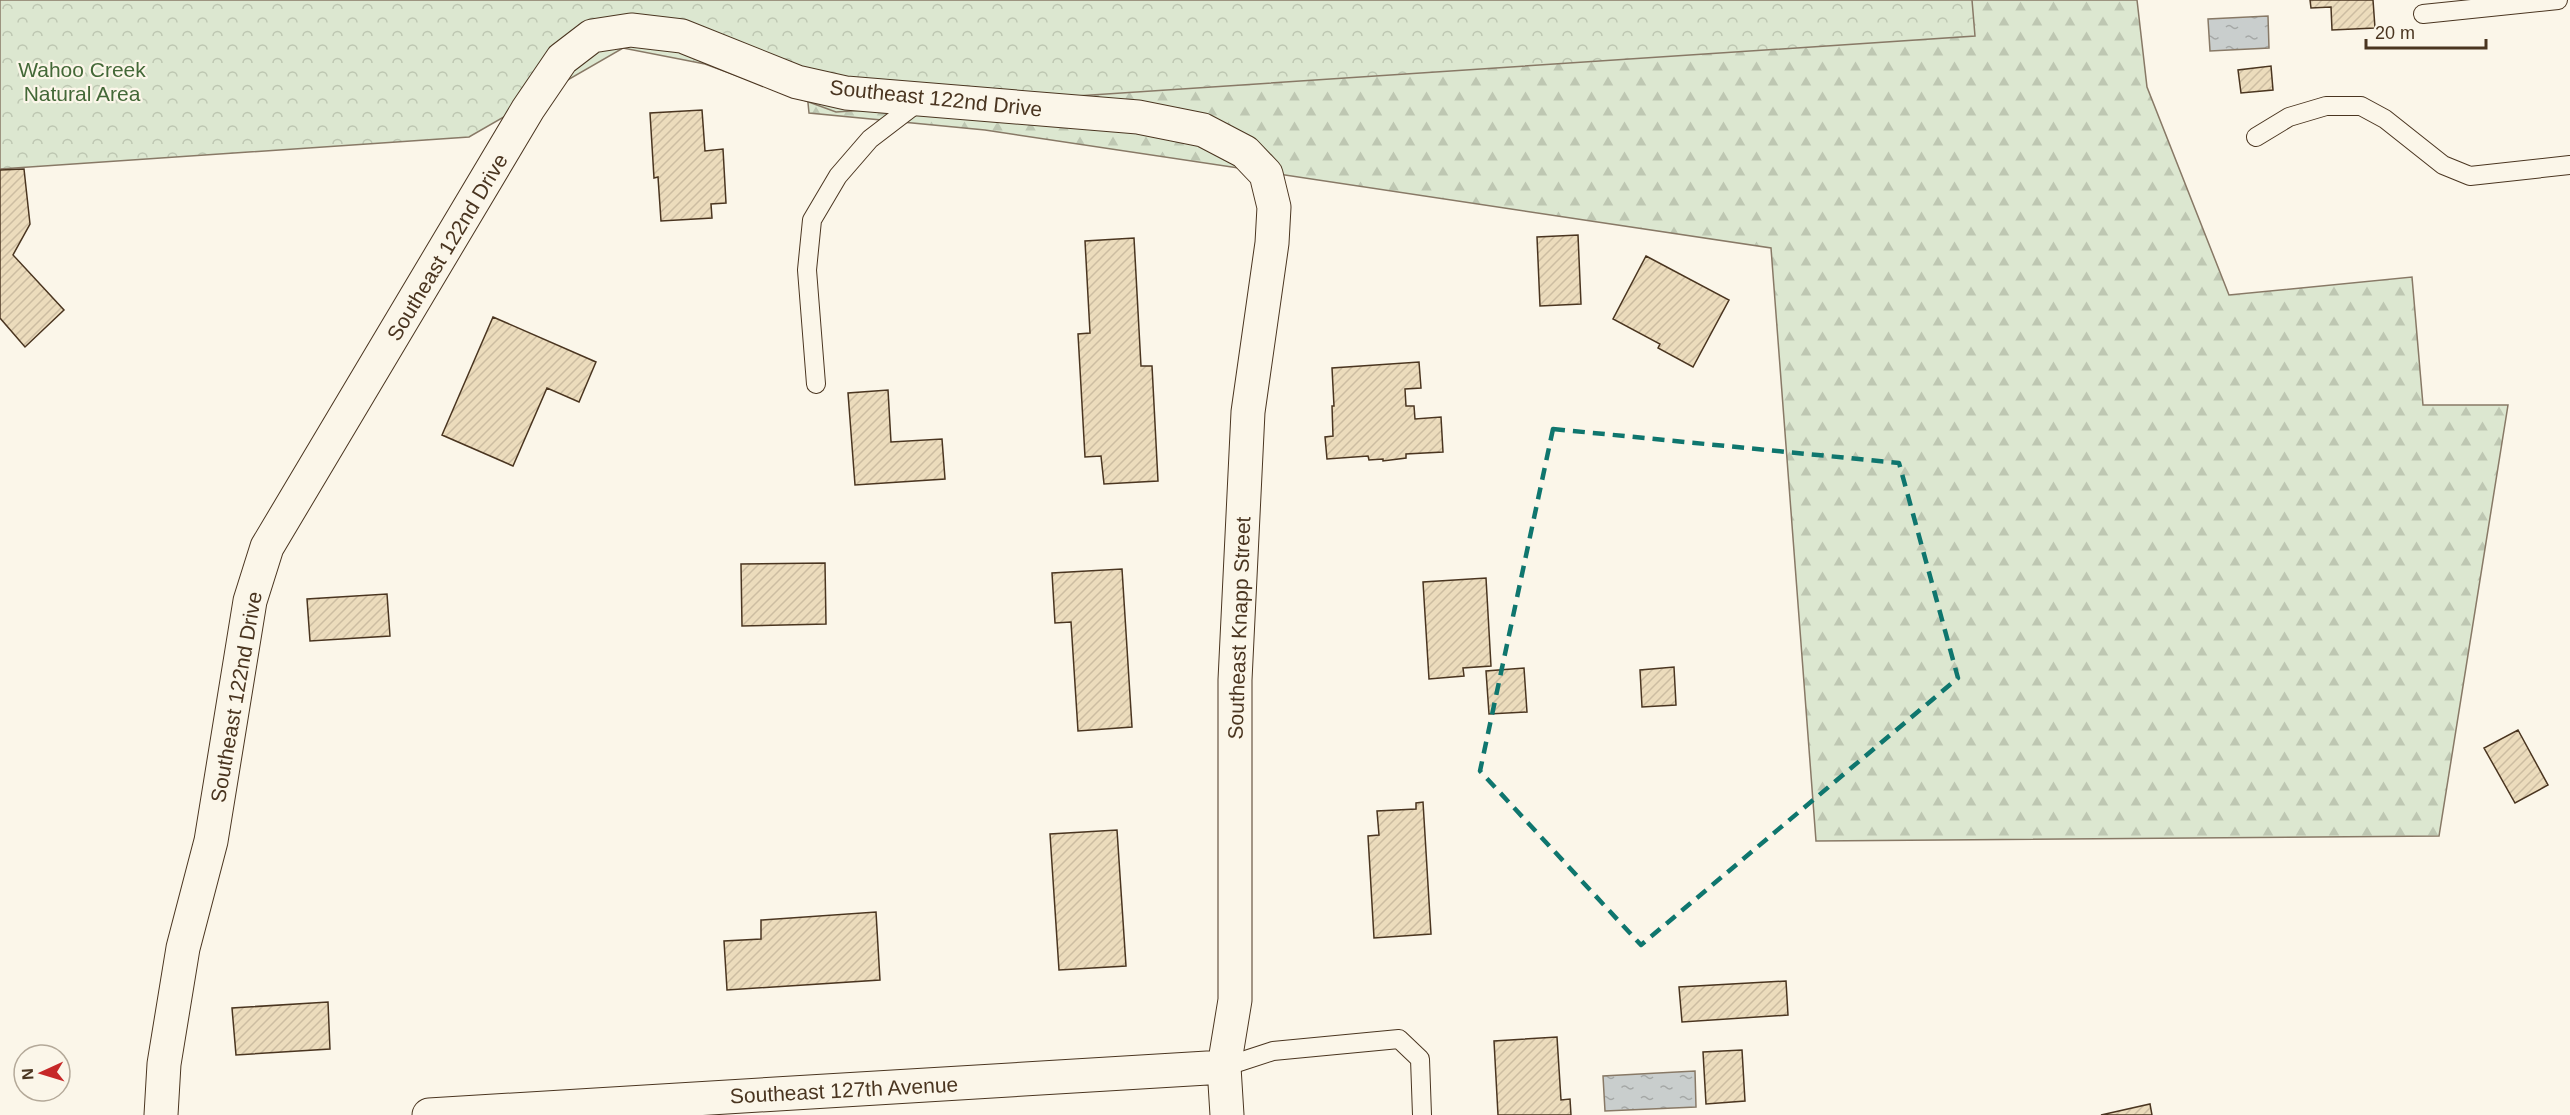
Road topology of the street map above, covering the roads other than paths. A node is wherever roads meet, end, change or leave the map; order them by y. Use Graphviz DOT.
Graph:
graph roads {
  1 [pos="2558,0"];
  2 [pos="2423,14"];
  3 [pos="922,99"];
  4 [pos="2256,137"];
  5 [pos="1245,152"];
  6 [pos="2570,165"];
  7 [pos="816,384"];
  8 [pos="1224,1067"];
  9 [pos="161,1115"];
  10 [pos="429,1115"];
  11 [pos="1227,1115"];
  12 [pos="1422,1115"];
  1 -- 2 [label="lane"];
  3 -- 5 [label="street, Southeast 122nd Drive"];
  3 -- 7 [label="lane"];
  3 -- 9 [label="street, Southeast 122nd Drive"];
  4 -- 6 [label="lane"];
  5 -- 8 [label="street, Southeast Knapp Street"];
  8 -- 10 [label="street, Southeast 127th Avenue"];
  8 -- 11 [label="street, Southeast Knapp Street"];
  8 -- 12 [label="lane"];
}
